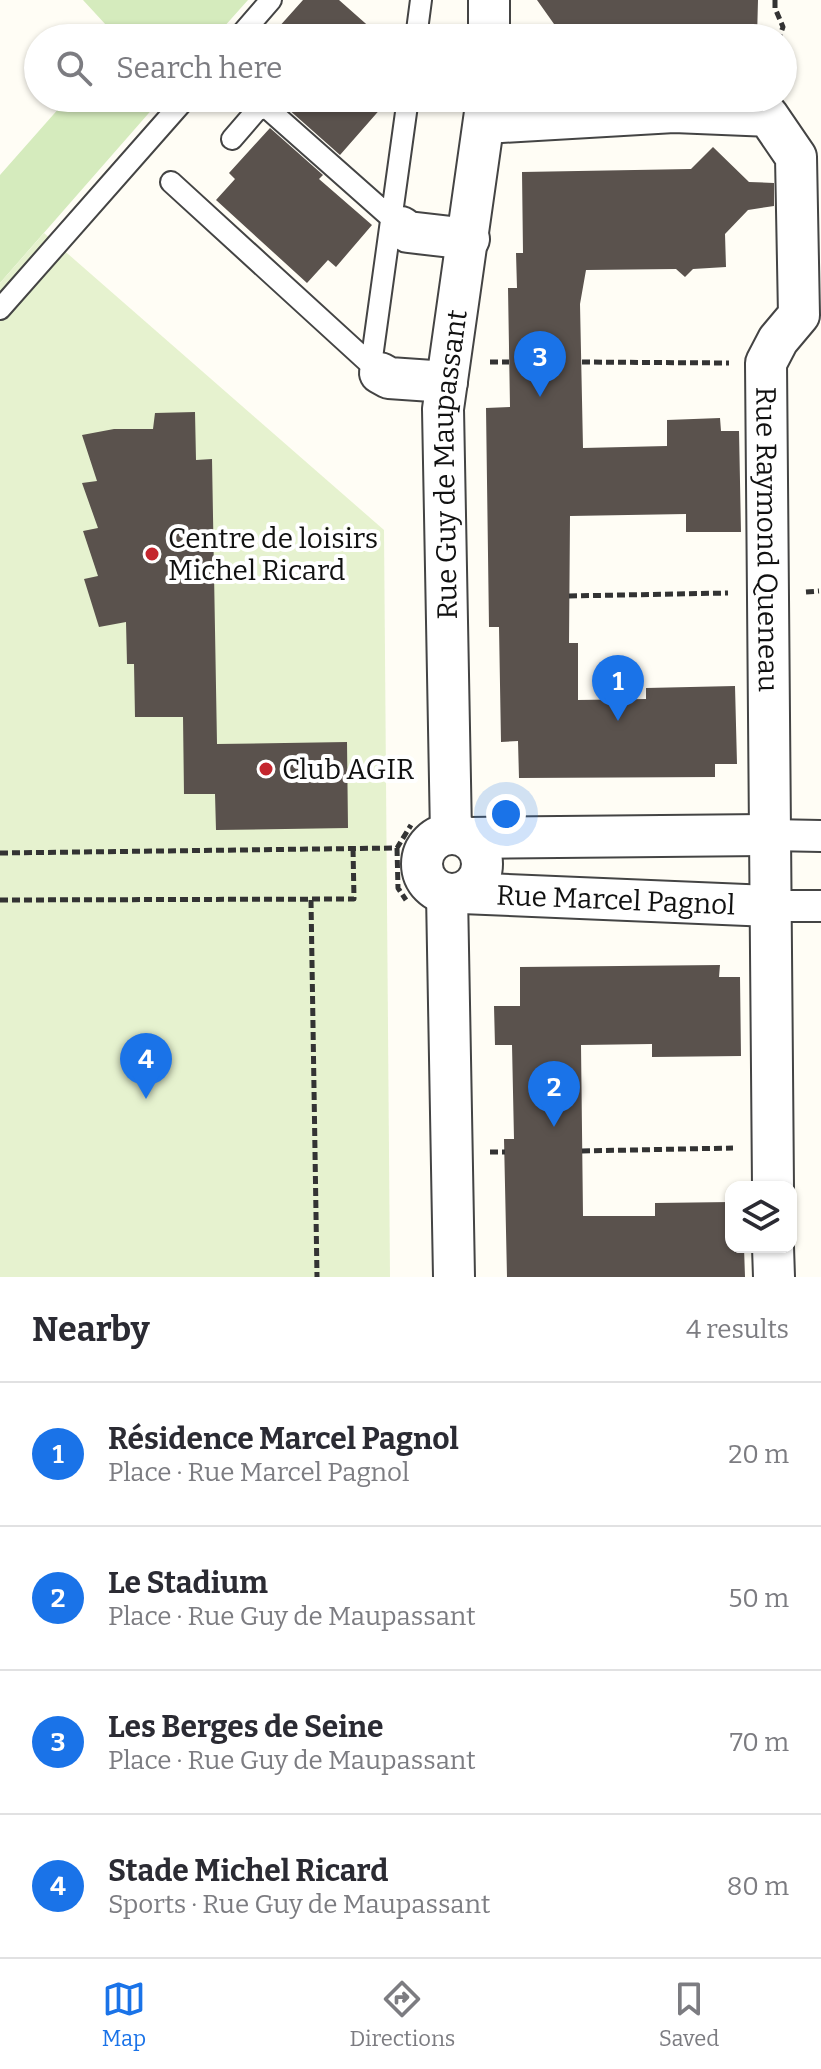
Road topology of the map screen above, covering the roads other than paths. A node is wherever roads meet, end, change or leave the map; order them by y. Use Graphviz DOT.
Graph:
graph roads {
  1 [pos="271,0"];
  2 [pos="421,0"];
  3 [pos="489,0"];
  4 [pos="250,24"];
  5 [pos="418,24"];
  6 [pos="489,24"];
  7 [pos="174,112"];
  8 [pos="255,112"];
  9 [pos="272,112"];
  10 [pos="407,112"];
  11 [pos="483,112"];
  12 [pos="674,112"];
  13 [pos="232,139"];
  14 [pos="171,182"];
  15 [pos="396,222"];
  16 [pos="469,239"];
  17 [pos="0,309"];
  18 [pos="375,369"];
  19 [pos="447,382"];
  20 [pos="457,828"];
  21 [pos="770,835"];
  22 [pos="821,836"];
  23 [pos="455,894"];
  24 [pos="771,906"];
  25 [pos="821,906"];
  26 [pos="773,1181"];
  27 [pos="773,1253"];
  28 [pos="454,1277"];
  29 [pos="774,1277"];
  1 -- 4 [label="lane"];
  2 -- 5 [label="lane"];
  3 -- 6 [label="street"];
  7 -- 17 [label="lane"];
  8 -- 13 [label="lane"];
  9 -- 15 [label="lane"];
  10 -- 15 [label="lane"];
  11 -- 16 [label="street, Rue Guy de Maupassant"];
  12 -- 21 [label="street, Rue Raymond Queneau"];
  14 -- 18 [label="lane"];
  15 -- 16 [label="street"];
  15 -- 18 [label="lane"];
  16 -- 19 [label="street, Rue Guy de Maupassant"];
  18 -- 19 [label="street"];
  19 -- 20 [label="street, Rue Guy de Maupassant"];
  20 -- 21 [label="street, Rue Marcel Pagnol"];
  20 -- 23 [label="street"];
  21 -- 22 [label="street"];
  21 -- 24 [label="street, Rue Raymond Queneau"];
  23 -- 24 [label="street, Rue Marcel Pagnol"];
  23 -- 28 [label="street"];
  24 -- 25 [label="street"];
  24 -- 26 [label="street, Rue Raymond Queneau"];
  27 -- 29 [label="street"];
}
